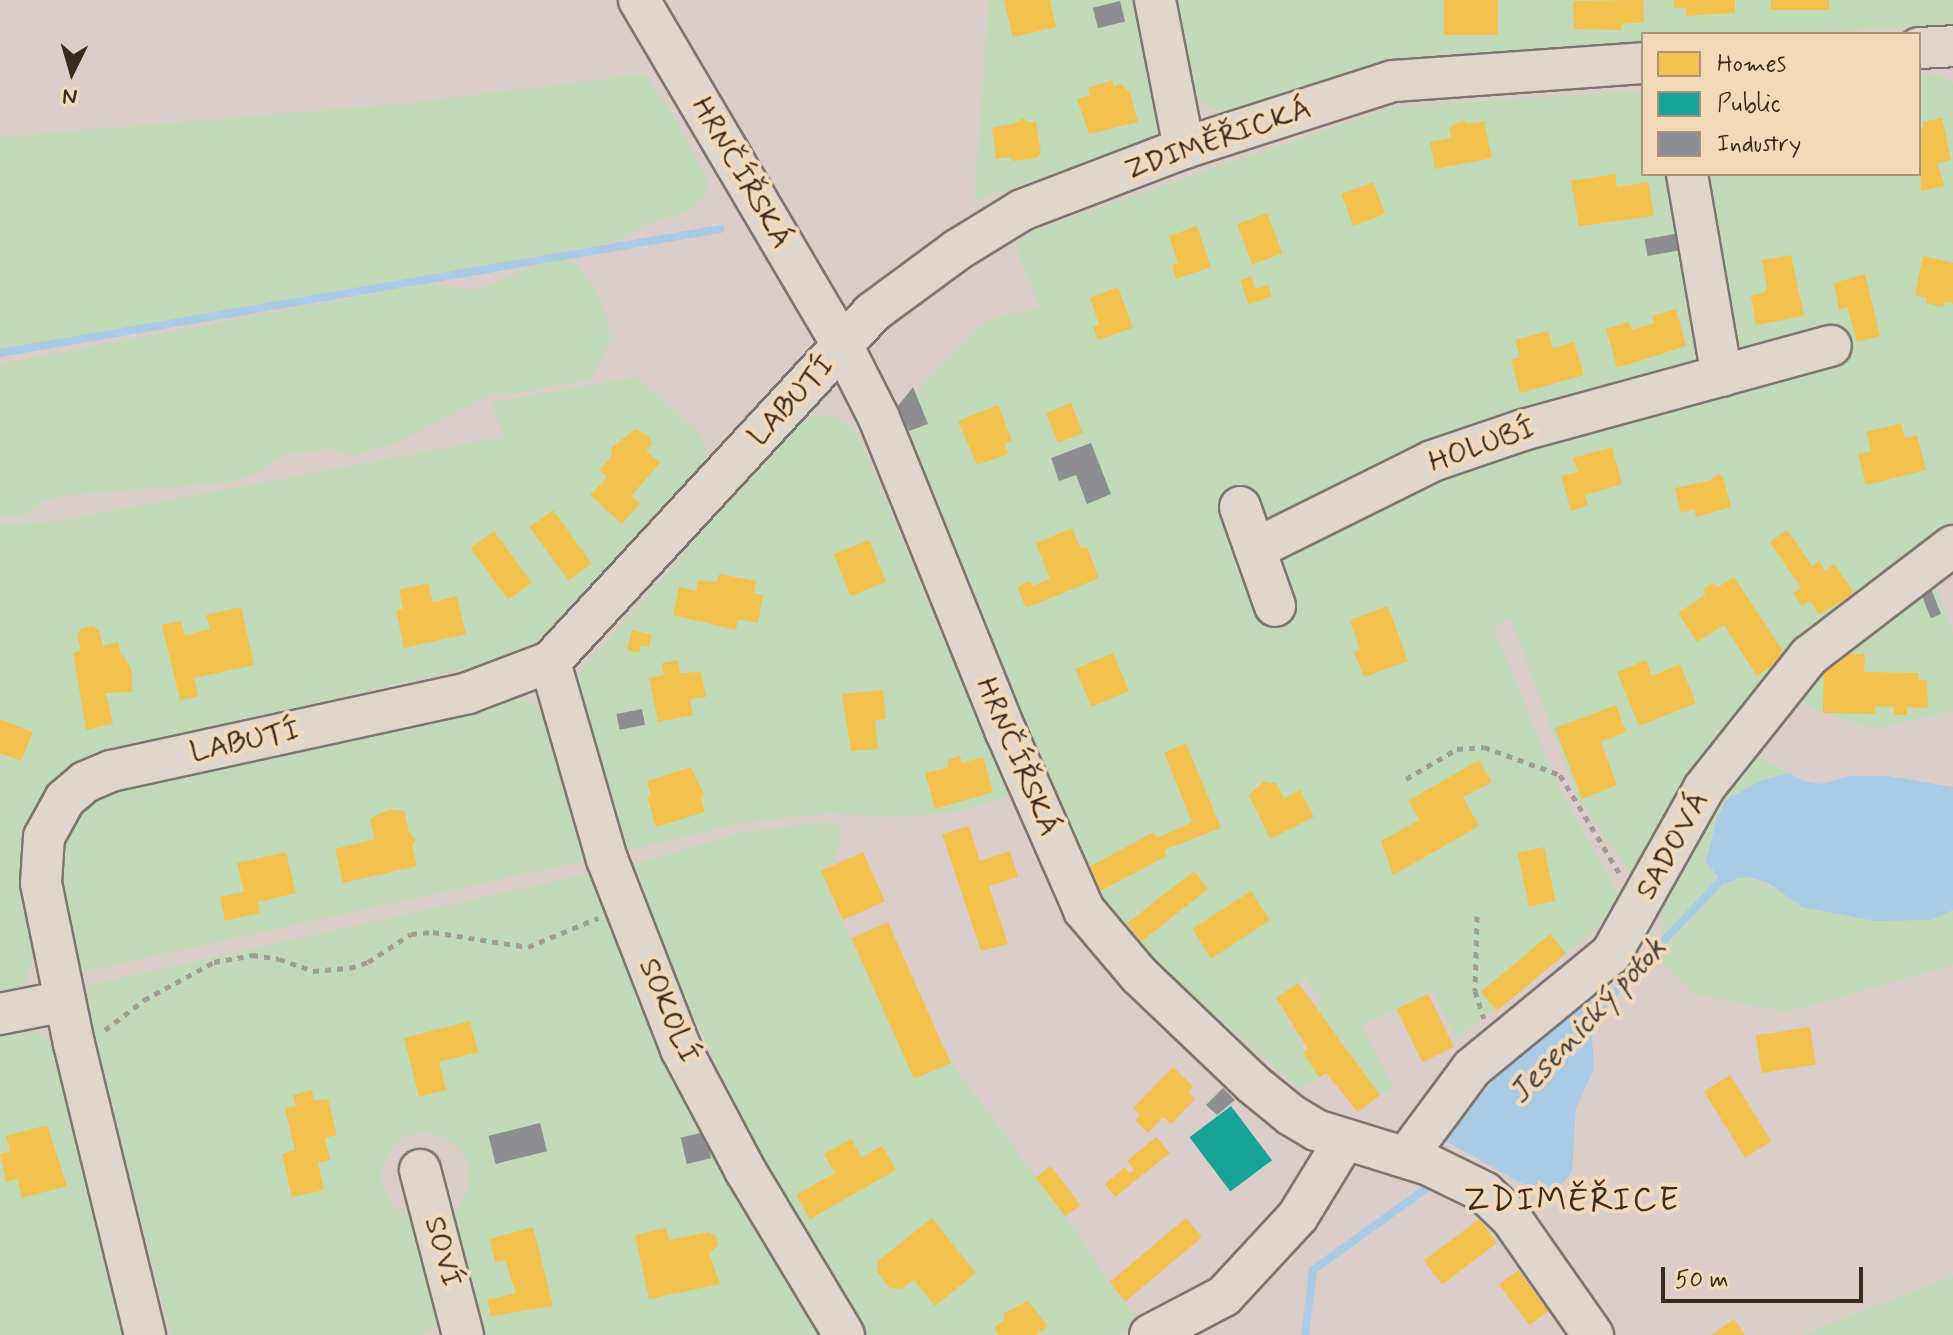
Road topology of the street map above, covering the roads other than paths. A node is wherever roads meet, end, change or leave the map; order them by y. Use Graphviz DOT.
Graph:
graph roads {
  1 [pos="639,0"];
  2 [pos="1155,0"];
  3 [pos="1953,46"];
  4 [pos="1921,48"];
  5 [pos="1641,63"];
  6 [pos="1184,148"];
  7 [pos="1687,176"];
  8 [pos="1831,346"];
  9 [pos="843,347"];
  10 [pos="1722,376"];
  11 [pos="1240,507"];
  12 [pos="1953,546"];
  13 [pos="1255,549"];
  14 [pos="1275,606"];
  15 [pos="550,662"];
  16 [pos="65,1001"];
  17 [pos="0,1014"];
  18 [pos="1344,1141"];
  19 [pos="1418,1161"];
  20 [pos="420,1170"];
  21 [pos="145,1335"];
  22 [pos="463,1335"];
  23 [pos="844,1335"];
  24 [pos="1150,1335"];
  25 [pos="1593,1335"];
  1 -- 9 [label="street, HRNČÍŘSKÁ"];
  2 -- 6 [label="street"];
  3 -- 4 [label="street"];
  5 -- 6 [label="street, ZDIMĚŘICKÁ"];
  6 -- 9 [label="street, ZDIMĚŘICKÁ"];
  7 -- 10 [label="street"];
  8 -- 10 [label="street, HOLUBÍ"];
  9 -- 15 [label="street, LABUTÍ"];
  9 -- 18 [label="street, HRNČÍŘSKÁ"];
  10 -- 13 [label="street, HOLUBÍ"];
  11 -- 13 [label="street"];
  12 -- 19 [label="street, SADOVÁ"];
  13 -- 14 [label="street"];
  15 -- 16 [label="street, LABUTÍ"];
  15 -- 23 [label="street, SOKOLÍ"];
  16 -- 17 [label="street"];
  16 -- 21 [label="street, LABUTÍ"];
  18 -- 19 [label="street, HRNČÍŘSKÁ"];
  18 -- 24 [label="street"];
  19 -- 25 [label="street, HRNČÍŘSKÁ"];
  20 -- 22 [label="street, SOVÍ"];
}
